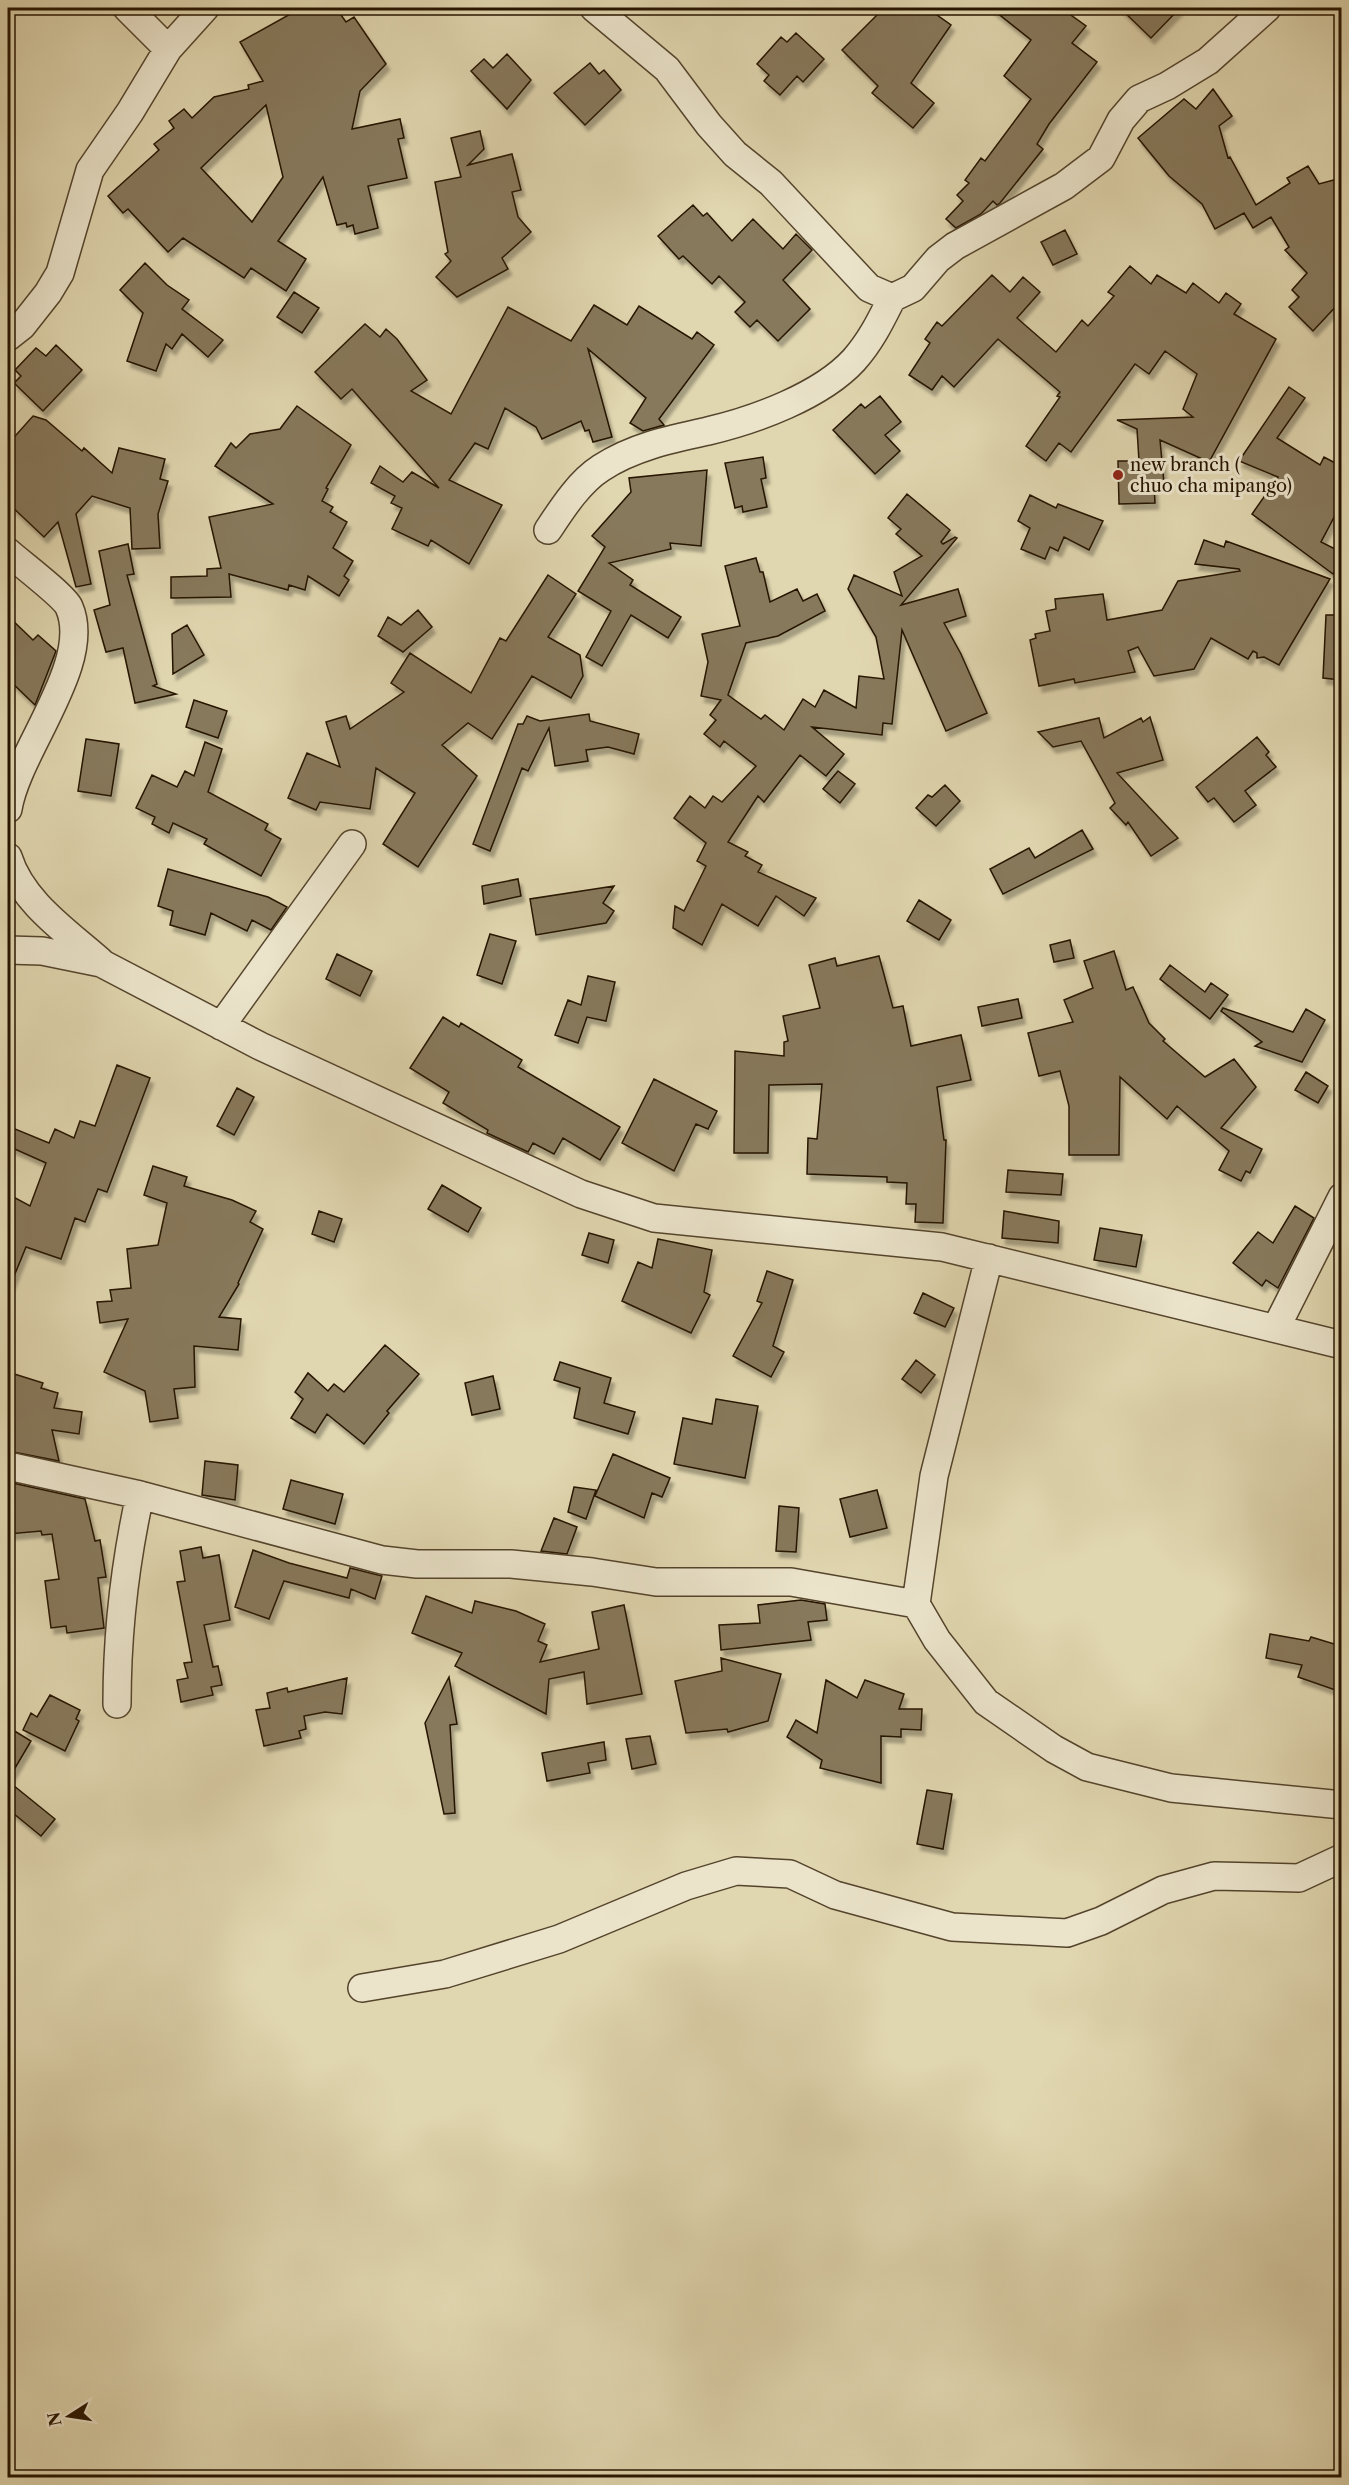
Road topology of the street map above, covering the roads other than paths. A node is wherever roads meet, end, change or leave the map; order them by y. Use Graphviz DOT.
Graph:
graph roads {
  1 [pos="127,8"];
  2 [pos="205,8"];
  3 [pos="594,8"];
  4 [pos="1267,8"];
  5 [pos="168,49"];
  6 [pos="892,298"];
  7 [pos="8,337"];
  8 [pos="548,530"];
  9 [pos="8,552"];
  10 [pos="36,736"];
  11 [pos="8,760"];
  12 [pos="8,809"];
  13 [pos="352,844"];
  14 [pos="8,857"];
  15 [pos="8,950"];
  16 [pos="101,963"];
  17 [pos="221,1026"];
  18 [pos="1341,1197"];
  19 [pos="988,1258"];
  20 [pos="1276,1328"];
  21 [pos="1341,1345"];
  22 [pos="8,1466"];
  23 [pos="140,1495"];
  24 [pos="916,1604"];
  25 [pos="117,1704"];
  26 [pos="1341,1805"];
  27 [pos="1341,1858"];
  28 [pos="362,1988"];
  1 -- 5 [label="street"];
  2 -- 5 [label="street"];
  3 -- 6 [label="street"];
  4 -- 6 [label="street"];
  5 -- 7 [label="street"];
  6 -- 8 [label="street"];
  9 -- 10 [label="street"];
  10 -- 11 [label="street"];
  10 -- 12 [label="street"];
  13 -- 17 [label="street"];
  14 -- 16 [label="street"];
  15 -- 16 [label="street"];
  16 -- 17 [label="street"];
  17 -- 19 [label="street"];
  18 -- 20 [label="street"];
  19 -- 20 [label="street"];
  19 -- 24 [label="street"];
  20 -- 21 [label="street"];
  22 -- 23 [label="street"];
  23 -- 24 [label="street"];
  23 -- 25 [label="street"];
  24 -- 26 [label="street"];
  27 -- 28 [label="street"];
}
